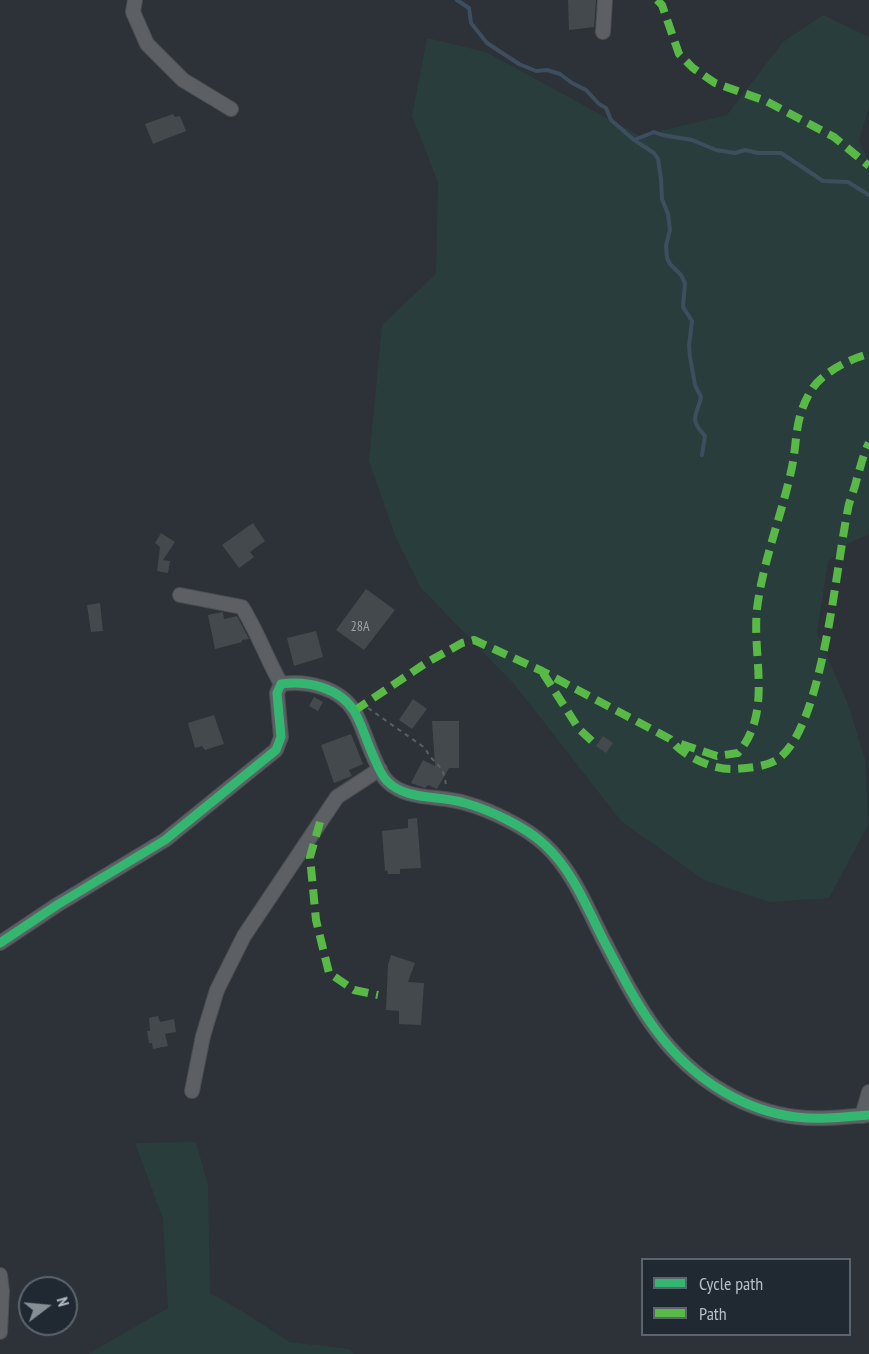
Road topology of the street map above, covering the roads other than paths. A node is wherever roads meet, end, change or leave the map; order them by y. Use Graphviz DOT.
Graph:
graph roads {
  1 [pos="135,0"];
  2 [pos="605,0"];
  3 [pos="603,32"];
  4 [pos="231,109"];
  5 [pos="180,595"];
  6 [pos="281,684"];
  7 [pos="380,769"];
  8 [pos="0,943"];
  9 [pos="192,1091"];
  10 [pos="869,1092"];
  11 [pos="865,1115"];
  12 [pos="0,1275"];
  13 [pos="0,1332"];
  1 -- 4 [label="street"];
  2 -- 3 [label="street"];
  5 -- 6 [label="street"];
  6 -- 7 [label="street"];
  6 -- 8 [label="street"];
  7 -- 9 [label="street"];
  7 -- 11 [label="street"];
  10 -- 11 [label="street"];
  12 -- 13 [label="street"];
}
